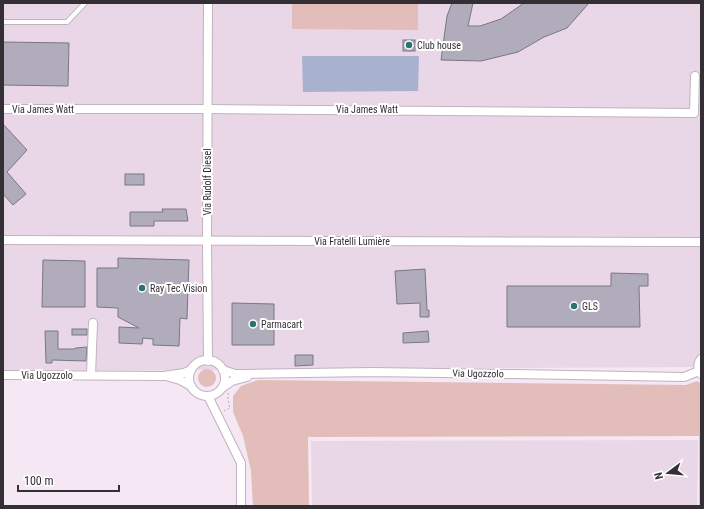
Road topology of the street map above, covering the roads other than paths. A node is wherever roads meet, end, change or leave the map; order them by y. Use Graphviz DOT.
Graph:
graph roads {
  1 [pos="85,3"];
  2 [pos="208,3"];
  3 [pos="3,22"];
  4 [pos="695,76"];
  5 [pos="3,109"];
  6 [pos="207,109"];
  7 [pos="3,240"];
  8 [pos="207,240"];
  9 [pos="701,242"];
  10 [pos="93,323"];
  11 [pos="701,359"];
  12 [pos="208,360"];
  13 [pos="191,370"];
  14 [pos="223,370"];
  15 [pos="700,373"];
  16 [pos="256,374"];
  17 [pos="3,375"];
  18 [pos="92,375"];
  19 [pos="164,376"];
  20 [pos="191,386"];
  21 [pos="222,388"];
  22 [pos="208,396"];
  23 [pos="241,506"];
  1 -- 3 [label="lane"];
  2 -- 6 [label="street, Via Rudolf Diesel"];
  4 -- 6 [label="street, Via James Watt"];
  5 -- 6 [label="street, Via James Watt"];
  6 -- 8 [label="street, Via Rudolf Diesel"];
  7 -- 8 [label="street, Via Fratelli Lumière"];
  8 -- 9 [label="street, Via Fratelli Lumière"];
  8 -- 12 [label="street, Via Rudolf Diesel"];
  10 -- 18 [label="street"];
  11 -- 15 [label="street, Via Ugozzolo"];
  12 -- 13 [label="street"];
  12 -- 14 [label="street"];
  13 -- 19 [label="street, Via Ugozzolo"];
  13 -- 20 [label="street"];
  14 -- 16 [label="street, Via Ugozzolo"];
  14 -- 21 [label="street"];
  15 -- 16 [label="street, Via Ugozzolo"];
  16 -- 21 [label="street, Via Ugozzolo"];
  17 -- 18 [label="street, Via Ugozzolo"];
  18 -- 19 [label="street, Via Ugozzolo"];
  19 -- 20 [label="street, Via Ugozzolo"];
  20 -- 22 [label="street"];
  21 -- 22 [label="street"];
  22 -- 23 [label="street"];
}
